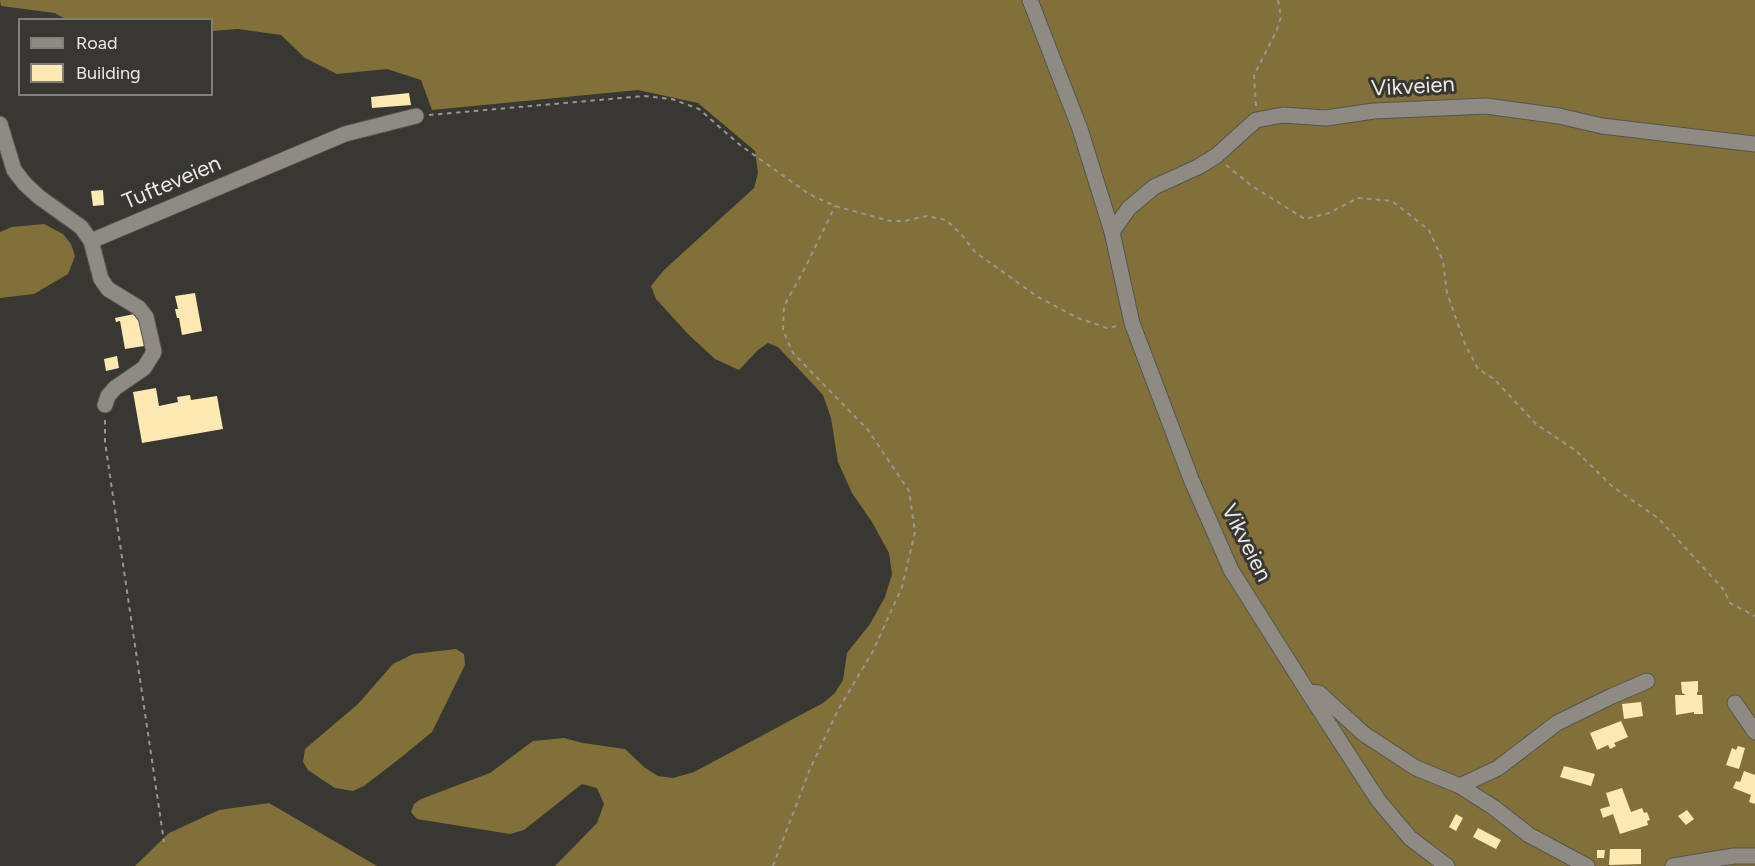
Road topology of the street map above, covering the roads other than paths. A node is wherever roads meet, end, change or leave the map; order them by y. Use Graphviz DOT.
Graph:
graph roads {
  1 [pos="1030,0"];
  2 [pos="416,116"];
  3 [pos="0,124"];
  4 [pos="1755,144"];
  5 [pos="1112,231"];
  6 [pos="91,241"];
  7 [pos="105,405"];
  8 [pos="1647,681"];
  9 [pos="1308,692"];
  10 [pos="1735,703"];
  11 [pos="1755,732"];
  12 [pos="1460,786"];
  13 [pos="1755,856"];
  14 [pos="1447,866"];
  15 [pos="1587,866"];
  16 [pos="1673,866"];
  1 -- 5 [label="street, Vikveien"];
  2 -- 6 [label="street, Tufteveien"];
  3 -- 6 [label="street"];
  4 -- 5 [label="street, Vikveien"];
  5 -- 9 [label="street, Vikveien"];
  6 -- 7 [label="street"];
  8 -- 12 [label="street"];
  9 -- 12 [label="street, Vikveien"];
  9 -- 14 [label="street, Vikveien"];
  10 -- 11 [label="street"];
  12 -- 15 [label="street, Vikveien"];
  13 -- 16 [label="street"];
}
